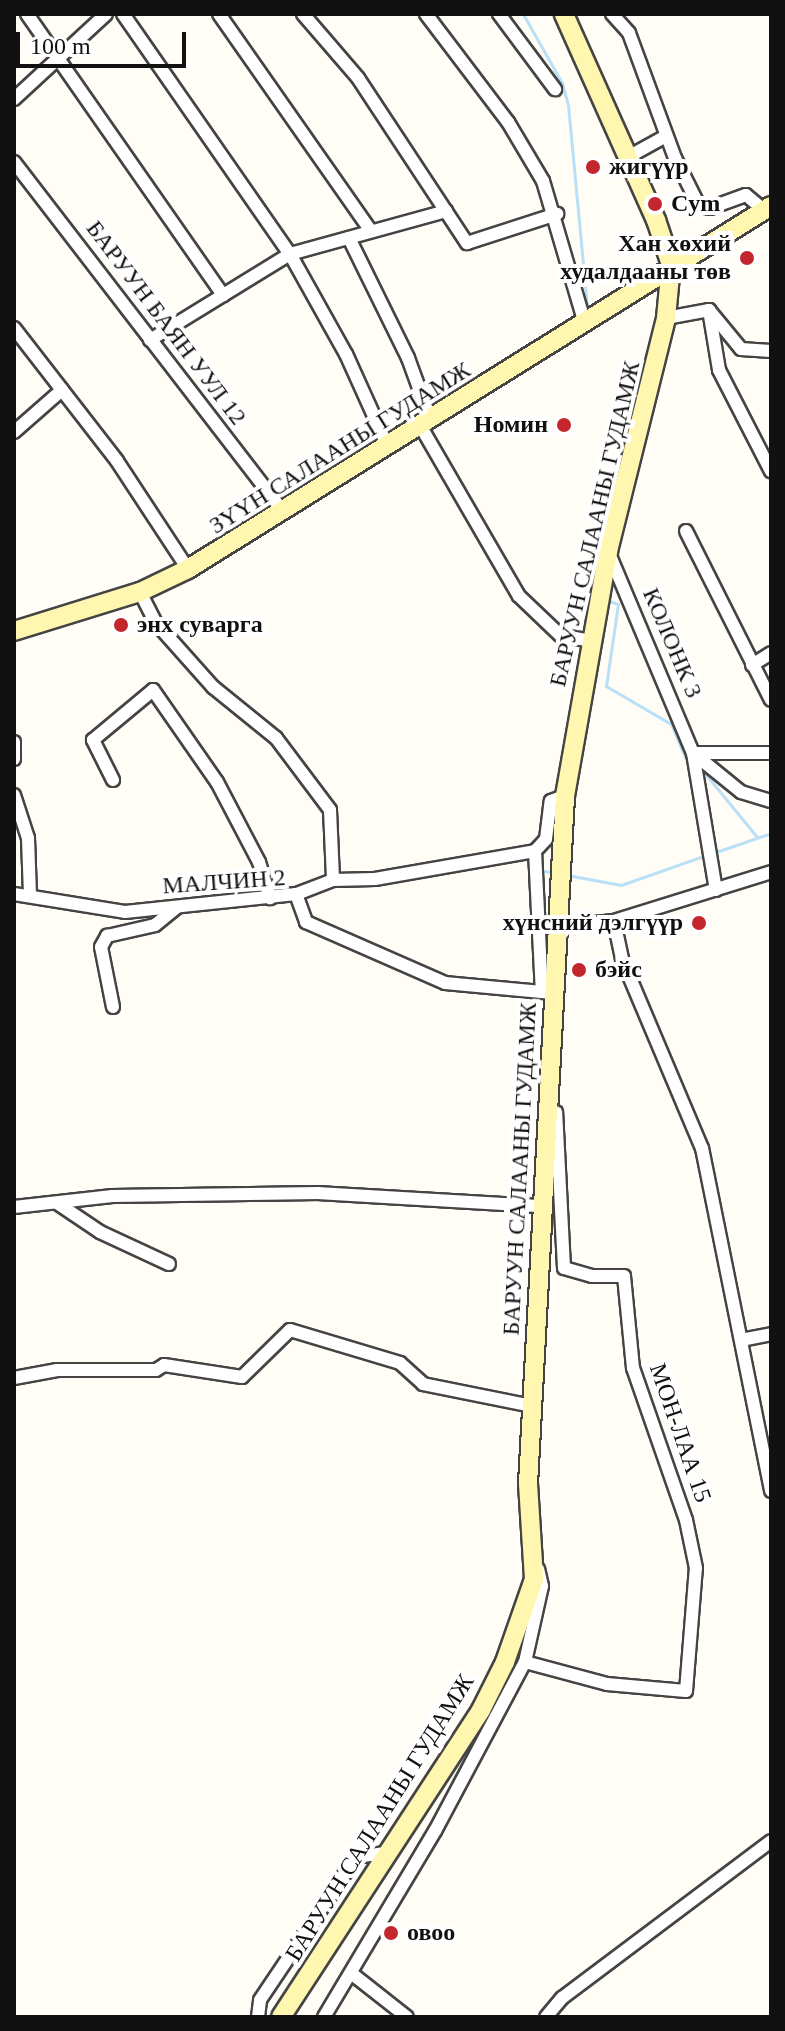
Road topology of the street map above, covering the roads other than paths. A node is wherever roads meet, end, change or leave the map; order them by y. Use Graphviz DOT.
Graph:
graph roads {
  1 [pos="27,14"];
  2 [pos="106,14"];
  3 [pos="123,14"];
  4 [pos="219,14"];
  5 [pos="303,14"];
  6 [pos="426,14"];
  7 [pos="499,14"];
  8 [pos="564,14"];
  9 [pos="612,14"];
  10 [pos="57,59"];
  11 [pos="555,89"];
  12 [pos="14,99"];
  13 [pos="666,136"];
  14 [pos="628,157"];
  15 [pos="14,162"];
  16 [pos="768,208"];
  17 [pos="446,211"];
  18 [pos="557,214"];
  19 [pos="371,231"];
  20 [pos="349,238"];
  21 [pos="290,254"];
  22 [pos="671,265"];
  23 [pos="223,295"];
  24 [pos="709,310"];
  25 [pos="666,318"];
  26 [pos="585,324"];
  27 [pos="14,328"];
  28 [pos="150,340"];
  29 [pos="771,351"];
  30 [pos="62,390"];
  31 [pos="426,424"];
  32 [pos="14,432"];
  33 [pos="388,447"];
  34 [pos="771,471"];
  35 [pos="283,511"];
  36 [pos="686,531"];
  37 [pos="608,551"];
  38 [pos="188,569"];
  39 [pos="140,592"];
  40 [pos="14,631"];
  41 [pos="591,641"];
  42 [pos="771,653"];
  43 [pos="752,665"];
  44 [pos="771,700"];
  45 [pos="14,742"];
  46 [pos="693,753"];
  47 [pos="771,753"];
  48 [pos="14,759"];
  49 [pos="113,780"];
  50 [pos="14,795"];
  51 [pos="565,796"];
  52 [pos="771,801"];
  53 [pos="535,851"];
  54 [pos="771,872"];
  55 [pos="333,880"];
  56 [pos="716,890"];
  57 [pos="14,894"];
  58 [pos="296,894"];
  59 [pos="30,895"];
  60 [pos="270,898"];
  61 [pos="177,907"];
  62 [pos="614,921"];
  63 [pos="556,927"];
  64 [pos="548,993"];
  65 [pos="113,1007"];
  66 [pos="545,1082"];
  67 [pos="57,1203"];
  68 [pos="540,1206"];
  69 [pos="14,1207"];
  70 [pos="169,1264"];
  71 [pos="771,1334"];
  72 [pos="741,1340"];
  73 [pos="14,1378"];
  74 [pos="532,1406"];
  75 [pos="771,1491"];
  76 [pos="528,1515"];
  77 [pos="525,1662"];
  78 [pos="771,1841"];
  79 [pos="391,1852"];
  80 [pos="312,1923"];
  81 [pos="335,1940"];
  82 [pos="351,1973"];
  83 [pos="258,2017"];
  84 [pos="281,2017"];
  85 [pos="324,2017"];
  86 [pos="407,2017"];
  87 [pos="546,2017"];
  1 -- 10 [label="street"];
  2 -- 10 [label="street"];
  3 -- 21 [label="street"];
  4 -- 19 [label="street"];
  5 -- 17 [label="street"];
  6 -- 18 [label="street"];
  7 -- 11 [label="street"];
  8 -- 14 [label="main road"];
  9 -- 13 [label="street"];
  10 -- 12 [label="street"];
  10 -- 23 [label="street"];
  13 -- 14 [label="street"];
  13 -- 16 [label="street"];
  14 -- 22 [label="main road"];
  15 -- 28 [label="street, БАРУУН БАЯН УУЛ 12"];
  16 -- 22 [label="main road, ЗҮҮН САЛААНЫ ГУДАМЖ"];
  17 -- 18 [label="street"];
  17 -- 19 [label="street"];
  18 -- 26 [label="street"];
  19 -- 20 [label="street"];
  20 -- 21 [label="street"];
  20 -- 31 [label="street"];
  21 -- 23 [label="street"];
  21 -- 33 [label="street"];
  22 -- 25 [label="main road, БАРУУН САЛААНЫ ГУДАМЖ"];
  22 -- 26 [label="main road, ЗҮҮН САЛААНЫ ГУДАМЖ"];
  23 -- 28 [label="street"];
  24 -- 25 [label="street"];
  24 -- 29 [label="street"];
  24 -- 34 [label="street"];
  25 -- 37 [label="main road, БАРУУН САЛААНЫ ГУДАМЖ"];
  26 -- 31 [label="main road, ЗҮҮН САЛААНЫ ГУДАМЖ"];
  27 -- 30 [label="street"];
  28 -- 35 [label="street, БАРУУН БАЯН УУЛ 12"];
  30 -- 32 [label="street"];
  30 -- 38 [label="street"];
  31 -- 33 [label="main road, ЗҮҮН САЛААНЫ ГУДАМЖ"];
  31 -- 41 [label="street"];
  33 -- 35 [label="main road, ЗҮҮН САЛААНЫ ГУДАМЖ"];
  35 -- 38 [label="main road, ЗҮҮН САЛААНЫ ГУДАМЖ"];
  36 -- 43 [label="street"];
  37 -- 41 [label="main road, БАРУУН САЛААНЫ ГУДАМЖ"];
  37 -- 46 [label="street, КОЛОНК 3"];
  38 -- 39 [label="main road, ЗҮҮН САЛААНЫ ГУДАМЖ"];
  39 -- 40 [label="main road, ЗҮҮН САЛААНЫ ГУДАМЖ"];
  39 -- 55 [label="street"];
  41 -- 51 [label="main road, БАРУУН САЛААНЫ ГУДАМЖ"];
  42 -- 43 [label="street"];
  43 -- 44 [label="street"];
  45 -- 48 [label="street"];
  46 -- 47 [label="street"];
  46 -- 52 [label="street"];
  46 -- 56 [label="street"];
  49 -- 60 [label="street"];
  50 -- 59 [label="street"];
  51 -- 53 [label="street"];
  51 -- 63 [label="main road, БАРУУН САЛААНЫ ГУДАМЖ"];
  53 -- 55 [label="street"];
  53 -- 64 [label="street"];
  54 -- 56 [label="street"];
  55 -- 58 [label="street"];
  56 -- 62 [label="street"];
  57 -- 59 [label="street, МАЛЧИН 2"];
  58 -- 60 [label="street, МАЛЧИН 2"];
  58 -- 64 [label="street, МАЛЧИН 2"];
  59 -- 61 [label="street, МАЛЧИН 2"];
  60 -- 61 [label="street, МАЛЧИН 2"];
  61 -- 65 [label="street"];
  62 -- 63 [label="street"];
  62 -- 72 [label="street"];
  63 -- 64 [label="main road, БАРУУН САЛААНЫ ГУДАМЖ"];
  64 -- 66 [label="main road, БАРУУН САЛААНЫ ГУДАМЖ"];
  66 -- 68 [label="main road, БАРУУН САЛААНЫ ГУДАМЖ"];
  66 -- 77 [label="street, МОН-ЛАА 15"];
  67 -- 68 [label="street"];
  67 -- 69 [label="street"];
  67 -- 70 [label="street"];
  68 -- 74 [label="main road, БАРУУН САЛААНЫ ГУДАМЖ"];
  71 -- 72 [label="street"];
  72 -- 75 [label="street"];
  73 -- 74 [label="street"];
  74 -- 76 [label="main road, БАРУУН САЛААНЫ ГУДАМЖ"];
  76 -- 77 [label="street"];
  76 -- 79 [label="main road, БАРУУН САЛААНЫ ГУДАМЖ"];
  77 -- 82 [label="street"];
  78 -- 87 [label="street"];
  79 -- 80 [label="street"];
  79 -- 81 [label="main road, БАРУУН САЛААНЫ ГУДАМЖ"];
  80 -- 81 [label="street"];
  80 -- 83 [label="street"];
  81 -- 84 [label="main road, БАРУУН САЛААНЫ ГУДАМЖ"];
  82 -- 85 [label="street"];
  82 -- 86 [label="street"];
}
